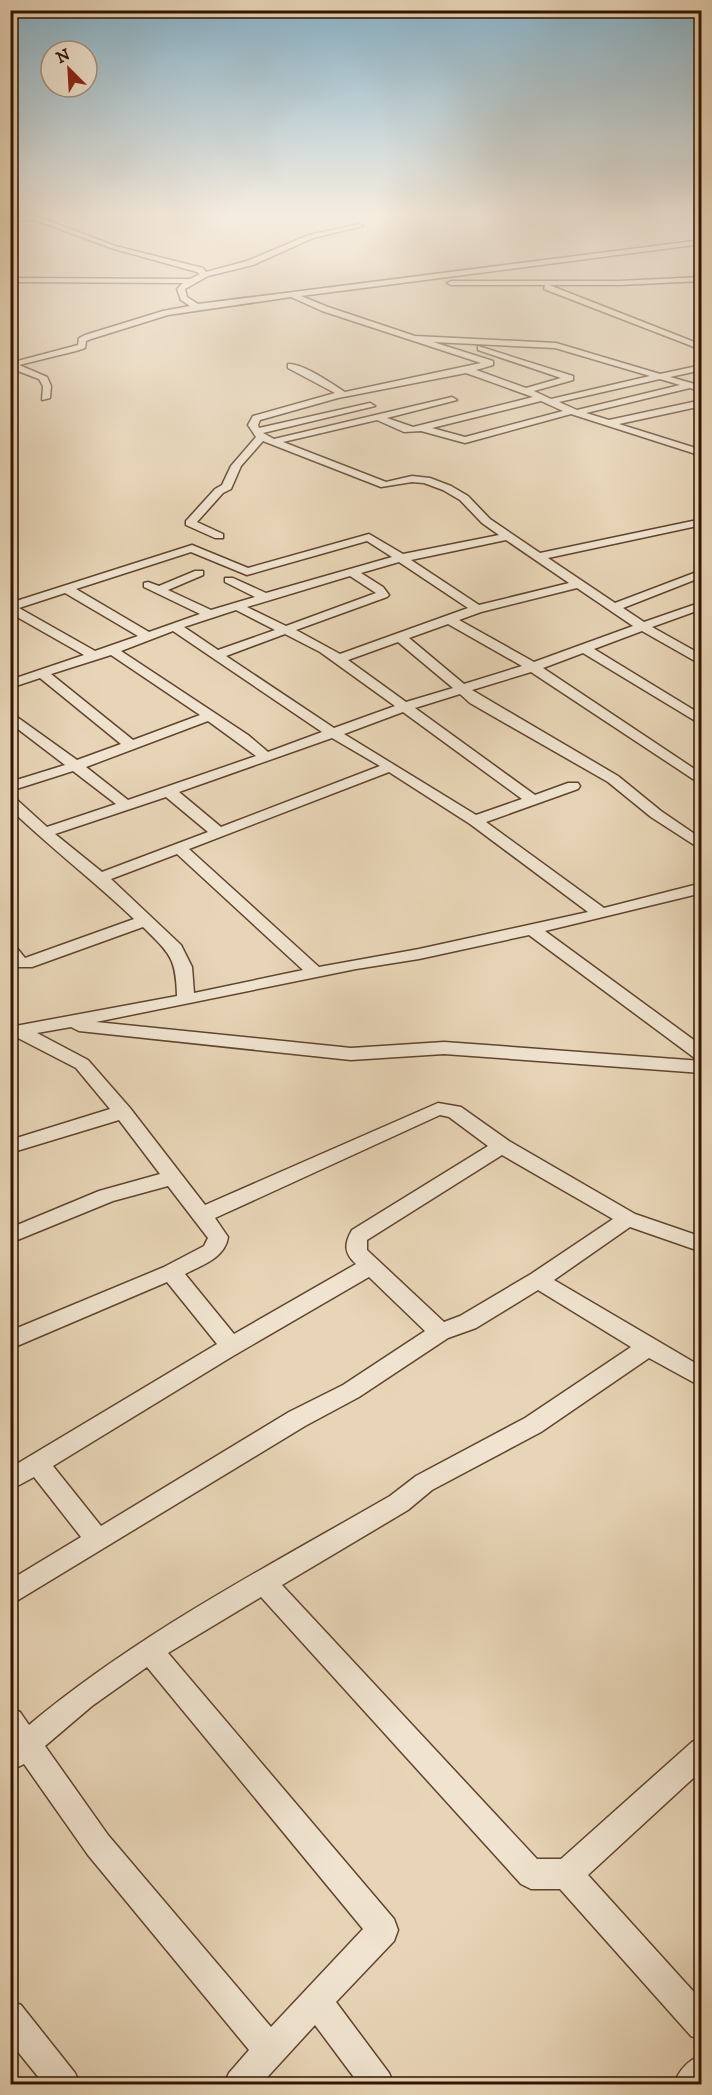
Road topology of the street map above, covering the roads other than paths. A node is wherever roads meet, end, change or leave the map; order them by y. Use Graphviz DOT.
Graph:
graph roads {
  1 [pos="172,312"];
  2 [pos="333,312"];
  3 [pos="610,312"];
  4 [pos="411,338"];
  5 [pos="457,340"];
  6 [pos="475,346"];
  7 [pos="702,348"];
  8 [pos="453,351"];
  9 [pos="11,366"];
  10 [pos="291,366"];
  11 [pos="702,367"];
  12 [pos="467,370"];
  13 [pos="661,376"];
  14 [pos="407,383"];
  15 [pos="691,386"];
  16 [pos="387,387"];
  17 [pos="702,389"];
  18 [pos="526,391"];
  19 [pos="404,394"];
  20 [pos="341,396"];
  21 [pos="45,398"];
  22 [pos="452,400"];
  23 [pos="545,400"];
  24 [pos="702,403"];
  25 [pos="375,406"];
  26 [pos="483,411"];
  27 [pos="574,412"];
  28 [pos="389,414"];
  29 [pos="378,417"];
  30 [pos="607,424"];
  31 [pos="517,427"];
  32 [pos="421,428"];
  33 [pos="263,437"];
  34 [pos="702,440"];
  35 [pos="680,448"];
  36 [pos="702,453"];
  37 [pos="702,522"];
  38 [pos="219,536"];
  39 [pos="508,536"];
  40 [pos="540,556"];
  41 [pos="402,558"];
  42 [pos="199,573"];
  43 [pos="352,573"];
  44 [pos="702,573"];
  45 [pos="229,580"];
  46 [pos="578,584"];
  47 [pos="67,589"];
  48 [pos="266,597"];
  49 [pos="702,605"];
  50 [pos="10,607"];
  51 [pos="239,607"];
  52 [pos="615,607"];
  53 [pos="477,609"];
  54 [pos="211,615"];
  55 [pos="449,619"];
  56 [pos="641,626"];
  57 [pos="175,627"];
  58 [pos="288,630"];
  59 [pos="147,636"];
  60 [pos="399,637"];
  61 [pos="583,648"];
  62 [pos="112,650"];
  63 [pos="216,655"];
  64 [pos="94,656"];
  65 [pos="339,659"];
  66 [pos="702,662"];
  67 [pos="533,667"];
  68 [pos="43,674"];
  69 [pos="10,684"];
  70 [pos="463,690"];
  71 [pos="405,707"];
  72 [pos="10,716"];
  73 [pos="209,716"];
  74 [pos="702,721"];
  75 [pos="331,732"];
  76 [pos="131,745"];
  77 [pos="266,757"];
  78 [pos="75,766"];
  79 [pos="390,766"];
  80 [pos="702,781"];
  81 [pos="573,786"];
  82 [pos="10,787"];
  83 [pos="167,790"];
  84 [pos="533,800"];
  85 [pos="10,801"];
  86 [pos="125,804"];
  87 [pos="475,821"];
  88 [pos="45,833"];
  89 [pos="219,833"];
  90 [pos="702,846"];
  91 [pos="180,849"];
  92 [pos="100,878"];
  93 [pos="702,888"];
  94 [pos="602,914"];
  95 [pos="145,921"];
  96 [pos="532,929"];
  97 [pos="10,951"];
  98 [pos="316,973"];
  99 [pos="186,1000"];
  100 [pos="57,1024"];
  101 [pos="14,1032"];
  102 [pos="702,1055"];
  103 [pos="702,1067"];
  104 [pos="123,1112"];
  105 [pos="502,1146"];
  106 [pos="10,1148"];
  107 [pos="171,1178"];
  108 [pos="200,1216"];
  109 [pos="628,1219"];
  110 [pos="10,1236"];
  111 [pos="702,1245"];
  112 [pos="370,1266"];
  113 [pos="171,1272"];
  114 [pos="538,1280"];
  115 [pos="440,1332"];
  116 [pos="10,1341"];
  117 [pos="648,1347"];
  118 [pos="227,1349"];
  119 [pos="702,1378"];
  120 [pos="37,1463"];
  121 [pos="10,1480"];
  122 [pos="98,1540"];
  123 [pos="264,1583"];
  124 [pos="10,1594"];
  125 [pos="149,1650"];
  126 [pos="10,1721"];
  127 [pos="20,1751"];
  128 [pos="701,1754"];
  129 [pos="567,1874"];
  130 [pos="316,2001"];
  131 [pos="10,2016"];
  132 [pos="702,2025"];
  133 [pos="270,2051"];
  134 [pos="702,2071"];
  135 [pos="64,2085"];
  136 [pos="240,2085"];
  137 [pos="378,2085"];
  138 [pos="690,2085"];
  1 -- 9 [label="street"];
  2 -- 4 [label="street"];
  3 -- 7 [label="street"];
  4 -- 5 [label="street"];
  4 -- 8 [label="street"];
  5 -- 6 [label="street"];
  5 -- 13 [label="street"];
  6 -- 8 [label="street"];
  6 -- 18 [label="street"];
  8 -- 12 [label="street"];
  9 -- 21 [label="street"];
  10 -- 20 [label="street"];
  11 -- 13 [label="street"];
  12 -- 14 [label="street"];
  12 -- 18 [label="street"];
  13 -- 15 [label="street"];
  13 -- 23 [label="street"];
  14 -- 16 [label="street"];
  14 -- 22 [label="street"];
  15 -- 17 [label="street"];
  15 -- 27 [label="street"];
  16 -- 19 [label="street"];
  16 -- 20 [label="street"];
  18 -- 23 [label="street"];
  20 -- 25 [label="street"];
  20 -- 33 [label="street"];
  22 -- 26 [label="street"];
  22 -- 28 [label="street"];
  23 -- 26 [label="street"];
  23 -- 27 [label="street"];
  24 -- 30 [label="street"];
  25 -- 28 [label="street"];
  25 -- 33 [label="street"];
  26 -- 31 [label="street"];
  26 -- 32 [label="street"];
  27 -- 30 [label="street"];
  27 -- 31 [label="street"];
  28 -- 29 [label="street"];
  29 -- 32 [label="street"];
  29 -- 33 [label="street"];
  30 -- 35 [label="street"];
  31 -- 32 [label="street"];
  33 -- 38 [label="street"];
  33 -- 39 [label="street"];
  34 -- 35 [label="street"];
  35 -- 36 [label="street"];
  37 -- 40 [label="street"];
  39 -- 40 [label="street"];
  39 -- 41 [label="street"];
  40 -- 46 [label="street"];
  41 -- 43 [label="street"];
  41 -- 47 [label="street"];
  41 -- 53 [label="street"];
  42 -- 54 [label="street"];
  43 -- 48 [label="street"];
  43 -- 58 [label="street"];
  44 -- 52 [label="street"];
  45 -- 48 [label="street"];
  46 -- 52 [label="street"];
  46 -- 53 [label="street"];
  47 -- 50 [label="street"];
  47 -- 59 [label="street"];
  48 -- 51 [label="street"];
  49 -- 56 [label="street"];
  50 -- 64 [label="street"];
  51 -- 54 [label="street"];
  51 -- 58 [label="street"];
  52 -- 56 [label="street"];
  53 -- 55 [label="street"];
  54 -- 57 [label="street"];
  55 -- 60 [label="street"];
  55 -- 67 [label="street"];
  56 -- 61 [label="street"];
  56 -- 66 [label="street"];
  57 -- 59 [label="street"];
  57 -- 63 [label="street"];
  58 -- 63 [label="street"];
  58 -- 65 [label="street"];
  59 -- 62 [label="street"];
  60 -- 65 [label="street"];
  60 -- 70 [label="street"];
  61 -- 67 [label="street"];
  61 -- 74 [label="street"];
  62 -- 64 [label="street"];
  62 -- 73 [label="street"];
  63 -- 75 [label="street"];
  64 -- 68 [label="street"];
  65 -- 71 [label="street"];
  67 -- 70 [label="street"];
  67 -- 80 [label="street"];
  68 -- 69 [label="street"];
  68 -- 76 [label="street"];
  70 -- 71 [label="street"];
  70 -- 90 [label="street"];
  71 -- 75 [label="street"];
  71 -- 84 [label="street"];
  72 -- 78 [label="street"];
  73 -- 76 [label="street"];
  73 -- 77 [label="street"];
  75 -- 77 [label="street"];
  75 -- 79 [label="street"];
  76 -- 78 [label="street"];
  77 -- 83 [label="street"];
  78 -- 82 [label="street"];
  78 -- 86 [label="street"];
  79 -- 87 [label="street"];
  79 -- 89 [label="street"];
  81 -- 84 [label="street"];
  83 -- 86 [label="street"];
  83 -- 89 [label="street"];
  84 -- 87 [label="street"];
  85 -- 88 [label="street"];
  86 -- 88 [label="street"];
  87 -- 94 [label="street"];
  88 -- 92 [label="street"];
  89 -- 91 [label="street"];
  91 -- 92 [label="street"];
  91 -- 98 [label="street"];
  92 -- 95 [label="street"];
  93 -- 94 [label="street"];
  94 -- 96 [label="street"];
  95 -- 97 [label="street"];
  95 -- 99 [label="street"];
  96 -- 98 [label="street"];
  96 -- 102 [label="street"];
  98 -- 99 [label="street"];
  99 -- 100 [label="street"];
  100 -- 101 [label="street"];
  100 -- 103 [label="street"];
  101 -- 104 [label="street"];
  104 -- 106 [label="street"];
  104 -- 107 [label="street"];
  105 -- 108 [label="street"];
  105 -- 109 [label="street"];
  105 -- 112 [label="street"];
  107 -- 108 [label="street"];
  107 -- 110 [label="street"];
  108 -- 113 [label="street"];
  109 -- 111 [label="street"];
  109 -- 114 [label="street"];
  112 -- 115 [label="street"];
  112 -- 118 [label="street"];
  113 -- 116 [label="street"];
  113 -- 118 [label="street"];
  114 -- 115 [label="street"];
  114 -- 117 [label="street"];
  115 -- 122 [label="street"];
  117 -- 119 [label="street"];
  117 -- 123 [label="street"];
  118 -- 120 [label="street"];
  120 -- 121 [label="street"];
  120 -- 122 [label="street"];
  122 -- 124 [label="street"];
  123 -- 125 [label="street"];
  123 -- 129 [label="street"];
  125 -- 127 [label="street"];
  125 -- 130 [label="street"];
  126 -- 127 [label="street"];
  127 -- 133 [label="street"];
  128 -- 129 [label="street"];
  129 -- 132 [label="street"];
  130 -- 133 [label="street"];
  130 -- 137 [label="street"];
  131 -- 135 [label="street"];
  133 -- 136 [label="street"];
  134 -- 138 [label="street"];
}
